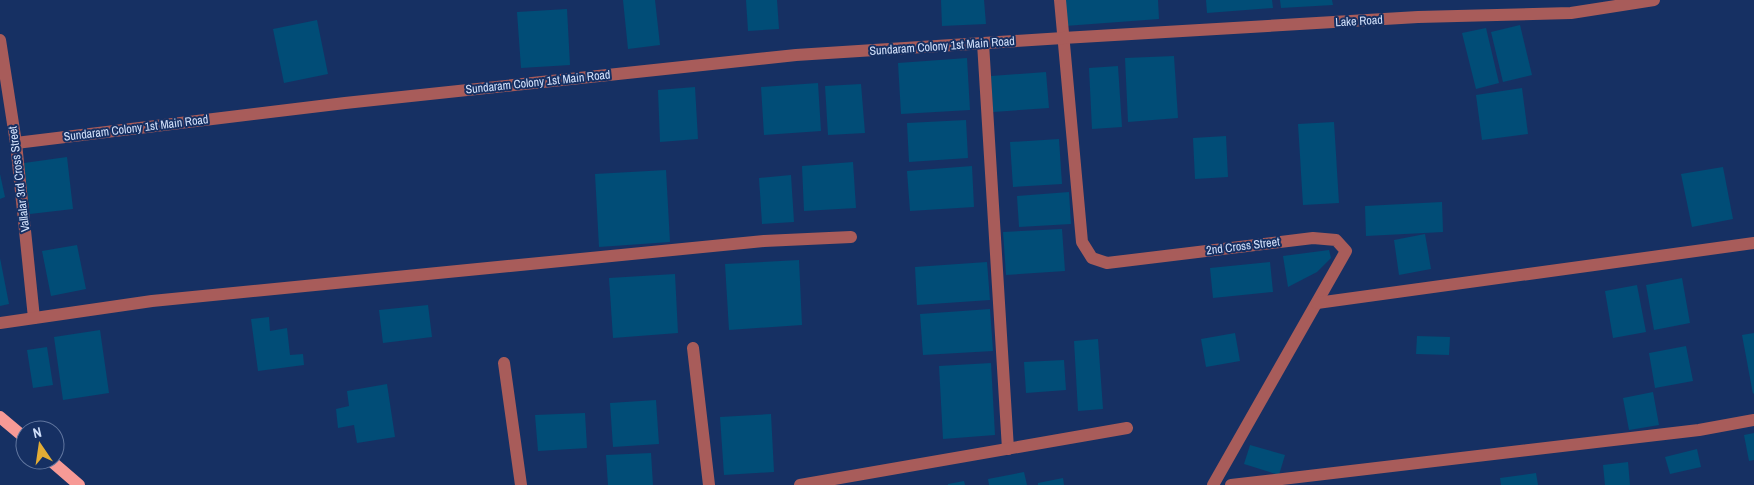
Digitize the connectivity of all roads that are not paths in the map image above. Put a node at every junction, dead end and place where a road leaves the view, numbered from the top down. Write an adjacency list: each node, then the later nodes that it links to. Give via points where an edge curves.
1 (1060, 0): 3 (street)
2 (1654, 0): 3 (street, Lake Road, via 1570,13 1418,17)
3 (1063, 38): 5 (street, Sundaram Colony 1st Main Road); 9 (street, 2nd Cross Street, via 1082,242 1092,258 1107,263 1313,238 1336,240 1346,251)
4 (0, 40): 6 (street, Vallalar 3rd Cross Street)
5 (983, 43): 6 (street, Sundaram Colony 1st Main Road, via 796,55 345,103); 18 (street)
6 (16, 143): 10 (street, Vallalar 3rd Cross Street)
7 (851, 236): 10 (street, via 764,241 172,299)
8 (1754, 243): 9 (street)
9 (1317, 303): 24 (street, 2nd Cross Street)
10 (34, 318): 11 (street)
11 (0, 323)
12 (693, 348): 22 (street)
13 (504, 363): 21 (street)
14 (0, 417): 17 (main road)
15 (1754, 420): 25 (street, via 1699,430)
16 (1127, 428): 18 (street)
17 (15, 430)
18 (1008, 449): 23 (street)
19 (62, 470): 20 (main road)
20 (79, 485)
21 (521, 485)
22 (709, 485)
23 (800, 485)
24 (1213, 485)
25 (1231, 485)

